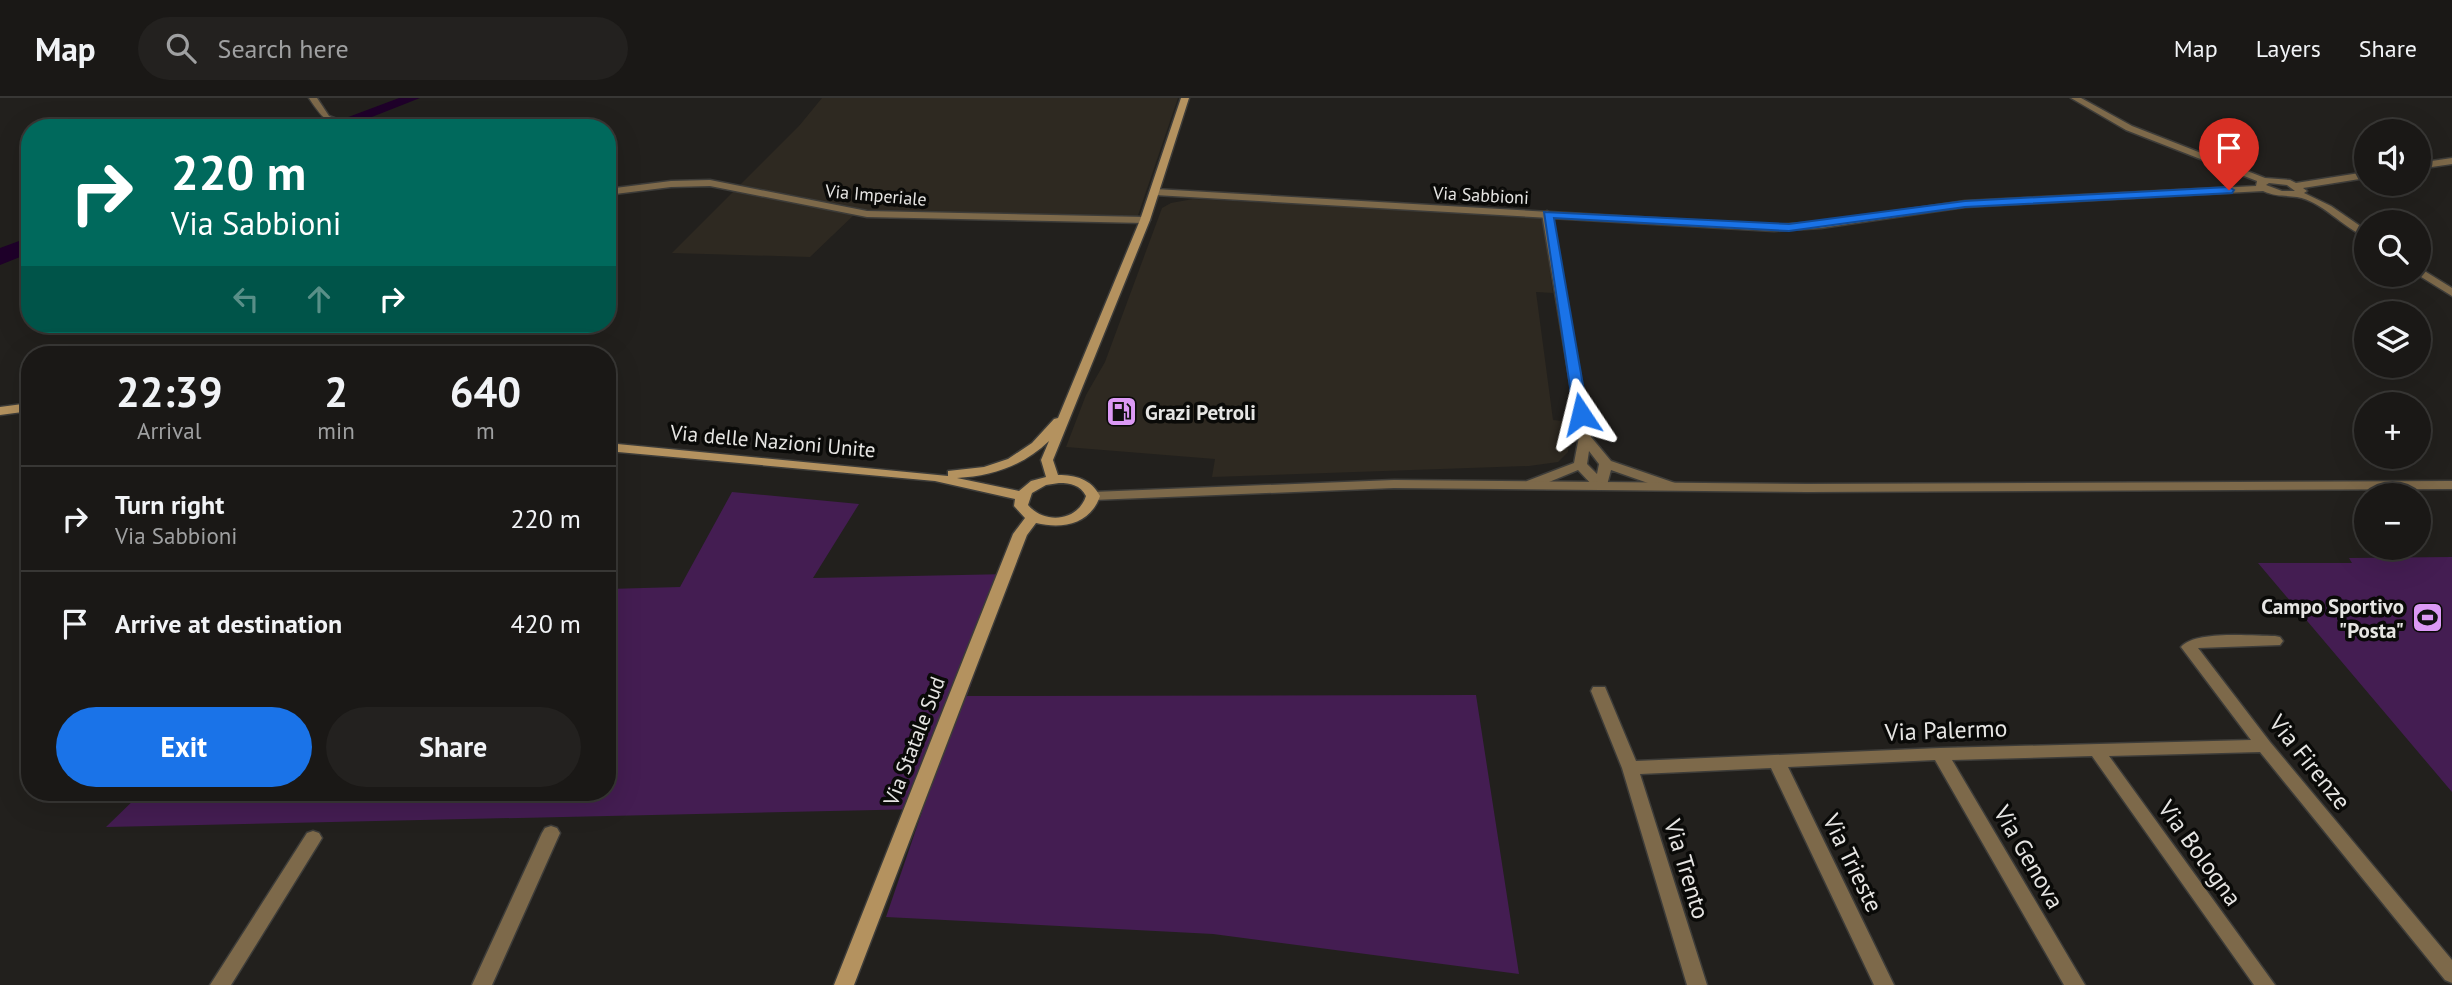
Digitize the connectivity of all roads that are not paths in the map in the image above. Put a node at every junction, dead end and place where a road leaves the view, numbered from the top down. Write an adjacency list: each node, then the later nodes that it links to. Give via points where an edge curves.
1 (313, 98): 4 (street)
2 (1185, 98): 11 (main road)
3 (2075, 98): 8 (street, via 2129,128)
4 (329, 119)
5 (2452, 162): 6 (street)
6 (2431, 164)
7 (2354, 178): 9 (street)
8 (2264, 184): 9 (street, via 2285,194); 12 (street, Via Sabbioni, via 1965,204 1789,228)
9 (2297, 190): 14 (street)
10 (616, 191): 13 (street, Via Imperiale, via 710,183 858,213)
11 (1155, 192): 12 (street, Via Sabbioni); 13 (main road)
12 (1548, 214): 20 (street)
13 (1145, 220): 17 (main road)
14 (2354, 226)
15 (2431, 279): 16 (street)
16 (2452, 293)
17 (1069, 407): 24 (main road, Via delle Nazioni Unite, via 1041,443 1014,463); 25 (main road, via 1047,460)
18 (21, 408): 19 (main road)
19 (0, 411)
20 (1586, 438): 22 (street); 23 (street)
21 (616, 448): 24 (main road, Via delle Nazioni Unite)
22 (1606, 464): 27 (street); 29 (street)
23 (1580, 465): 26 (street); 27 (street)
24 (935, 477): 30 (main road, Via delle Nazioni Unite)
25 (1053, 479): 30 (main road, via 1033,485); 31 (main road, via 1080,482)
26 (1532, 484): 27 (street); 31 (street, via 1394,484)
27 (1600, 485): 29 (street)
28 (2452, 485): 29 (street)
29 (1670, 486)
30 (1022, 496): 32 (main road, via 1021,506)
31 (1094, 496): 32 (main road, via 1085,513 1069,520 1049,522)
32 (1032, 517): 45 (main road, Via Statale Sud, via 1020,534)
33 (2275, 641): 35 (street, Via Firenze, via 2198,642 2189,647)
34 (1599, 691): 39 (street, Via Trento)
35 (2264, 746): 36 (street, Via Palermo); 42 (street, Via Firenze)
36 (2096, 750): 37 (street, Via Palermo); 49 (street, Via Bologna)
37 (1940, 754): 38 (street, Via Palermo); 48 (street, Via Genova)
38 (1777, 762): 39 (street, Via Palermo); 47 (street, Via Trieste)
39 (1630, 768): 46 (street, Via Trento)
40 (551, 833): 44 (street)
41 (313, 838): 43 (street)
42 (2452, 974)
43 (220, 985)
44 (482, 985)
45 (844, 985)
46 (1697, 985)
47 (1884, 985)
48 (2076, 985)
49 (2265, 985)

